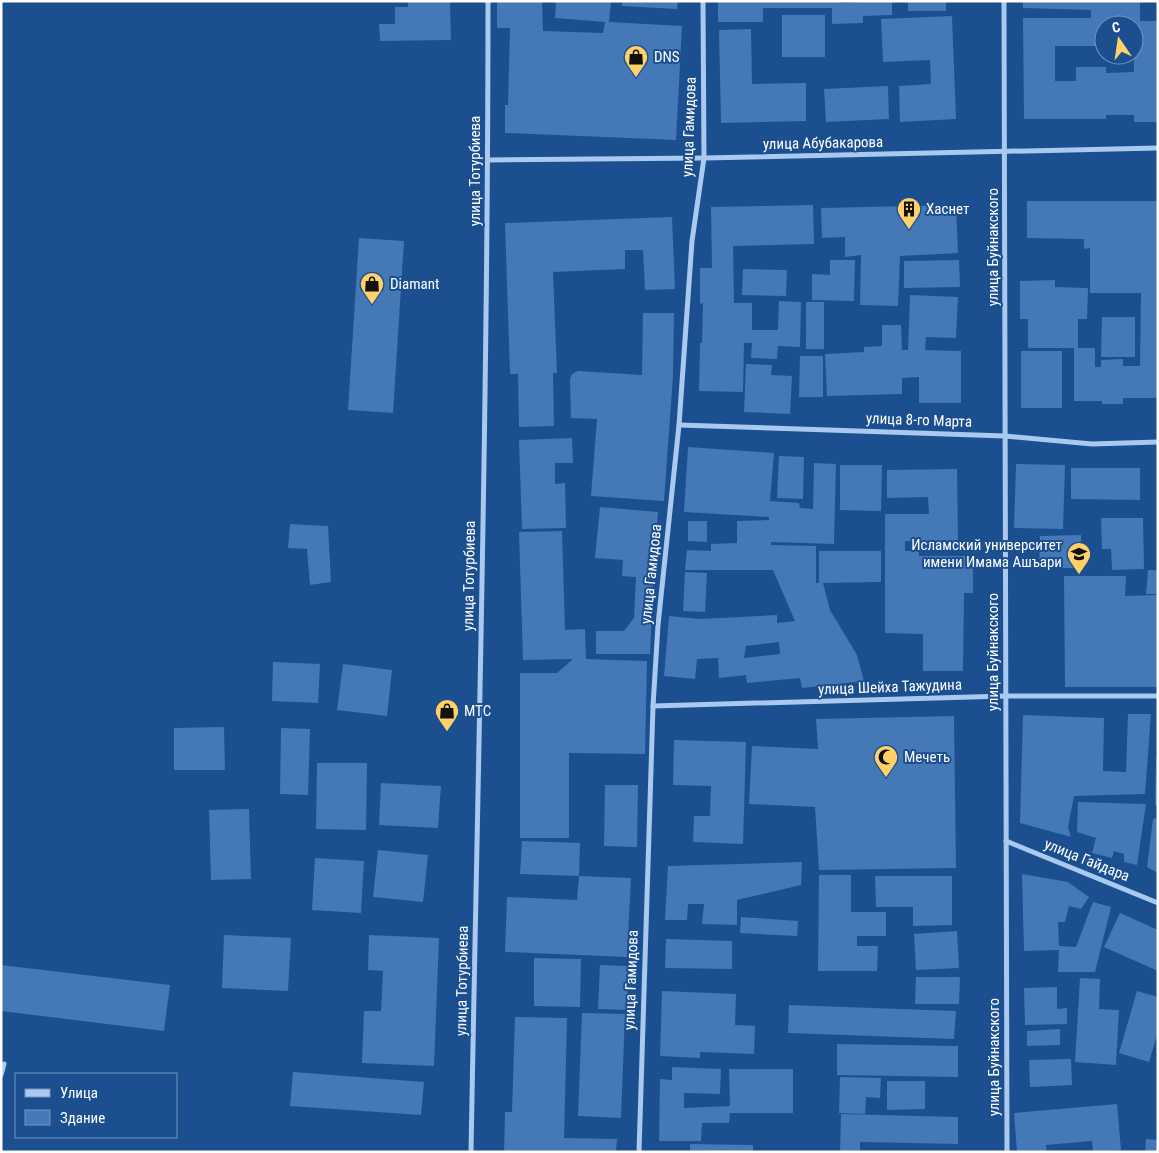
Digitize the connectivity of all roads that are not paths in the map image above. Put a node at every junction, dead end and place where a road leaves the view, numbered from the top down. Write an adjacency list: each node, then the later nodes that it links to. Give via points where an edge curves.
1 (488, 1): 7 (street, улица Тотурбиева)
2 (703, 1): 6 (street, улица Гамидова)
3 (1004, 1): 5 (street, улица Буйнакского)
4 (1158, 148): 5 (street, улица Абубакарова)
5 (1005, 151): 6 (street, улица Абубакарова); 9 (street, улица Буйнакского)
6 (704, 158): 7 (street, улица Абубакарова); 8 (street, улица Гамидова, via 692,242)
7 (488, 160): 18 (street, улица Тотурбиева)
8 (679, 425): 9 (street, улица 8-го Марта); 13 (street, улица Гамидова)
9 (1005, 436): 10 (street, улица 8-го Марта, via 1092,444); 11 (street, улица Буйнакского)
10 (1158, 442)
11 (1006, 696): 12 (street, улица Шейха Тажудина); 13 (street, улица Шейха Тажудина); 14 (street, улица Буйнакского)
12 (1158, 696)
13 (653, 706): 19 (street, улица Гамидова)
14 (1006, 841): 15 (street, улица Гайдара); 20 (street, улица Буйнакского)
15 (1158, 903)
16 (4, 1064): 17 (street)
17 (1, 1075)
18 (471, 1152)
19 (639, 1152)
20 (1006, 1152)

